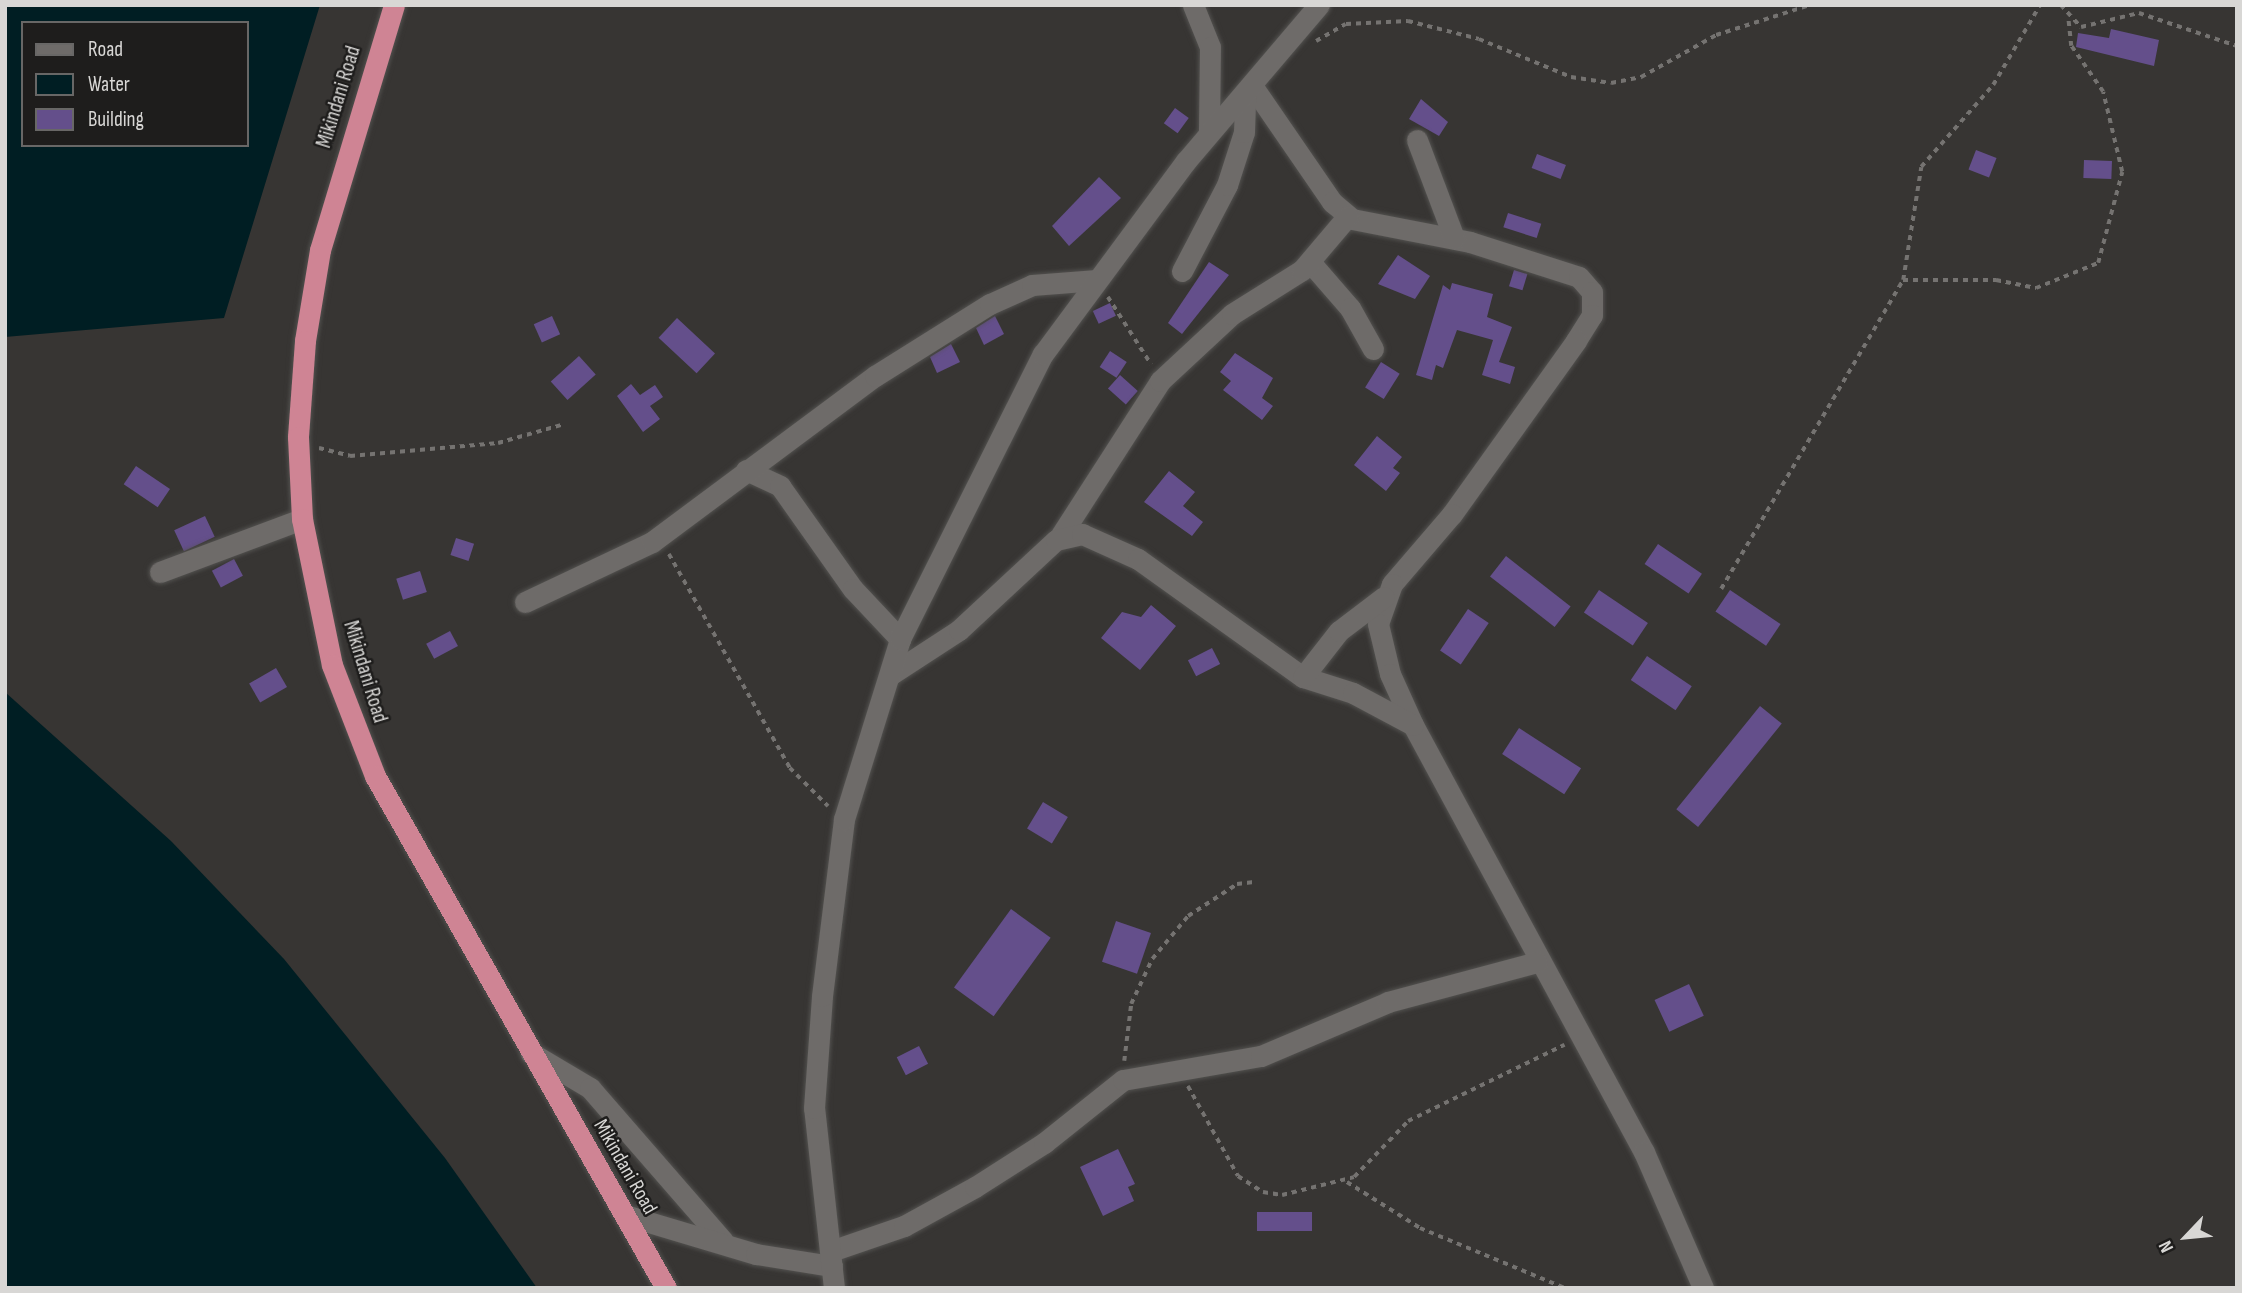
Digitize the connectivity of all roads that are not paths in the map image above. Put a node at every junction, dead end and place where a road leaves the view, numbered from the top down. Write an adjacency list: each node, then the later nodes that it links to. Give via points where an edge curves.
1 (394, 5): 14 (highway, Mikindani Road, via 320,250 298,437)
2 (1193, 5): 5 (street, via 1210,47)
3 (1319, 5): 4 (street)
4 (1249, 92): 5 (street); 7 (street); 10 (street, via 1244,132 1227,185)
5 (1209, 133): 11 (street)
6 (1417, 141): 8 (street)
7 (1348, 217): 8 (street); 9 (street)
8 (1454, 238): 17 (street, via 1579,277 1594,306 1452,514)
9 (1310, 262): 12 (street, via 1350,308); 15 (street, via 1232,313 1160,382)
10 (1182, 271)
11 (1097, 280): 13 (street, via 1032,285 990,304 875,376); 19 (street, via 1013,405 993,459)
12 (1373, 349)
13 (746, 470): 18 (street, via 659,536); 19 (street, via 780,486 853,589)
14 (302, 519): 16 (street); 24 (highway, Mikindani Road, via 332,665 375,776)
15 (1059, 538): 20 (street, via 959,630); 21 (street, via 1082,534 1108,541)
16 (160, 572)
17 (1384, 597): 21 (street, via 1339,631); 22 (street, via 1382,648)
18 (525, 602)
19 (900, 639): 20 (street)
20 (890, 675): 27 (street, via 844,819 814,1108)
21 (1303, 677): 22 (street, via 1353,693)
22 (1413, 725): 23 (street)
23 (1537, 962): 27 (street, via 1388,1002 1261,1056 1123,1080 1044,1143 975,1187); 30 (street, via 1674,1211)
24 (531, 1053): 25 (highway, Mikindani Road); 26 (street, via 590,1088)
25 (625, 1215): 26 (street); 28 (highway, Mikindani Road)
26 (723, 1241): 27 (street, via 756,1254)
27 (831, 1259): 29 (street)
28 (666, 1288)
29 (834, 1288)
30 (1703, 1288)

